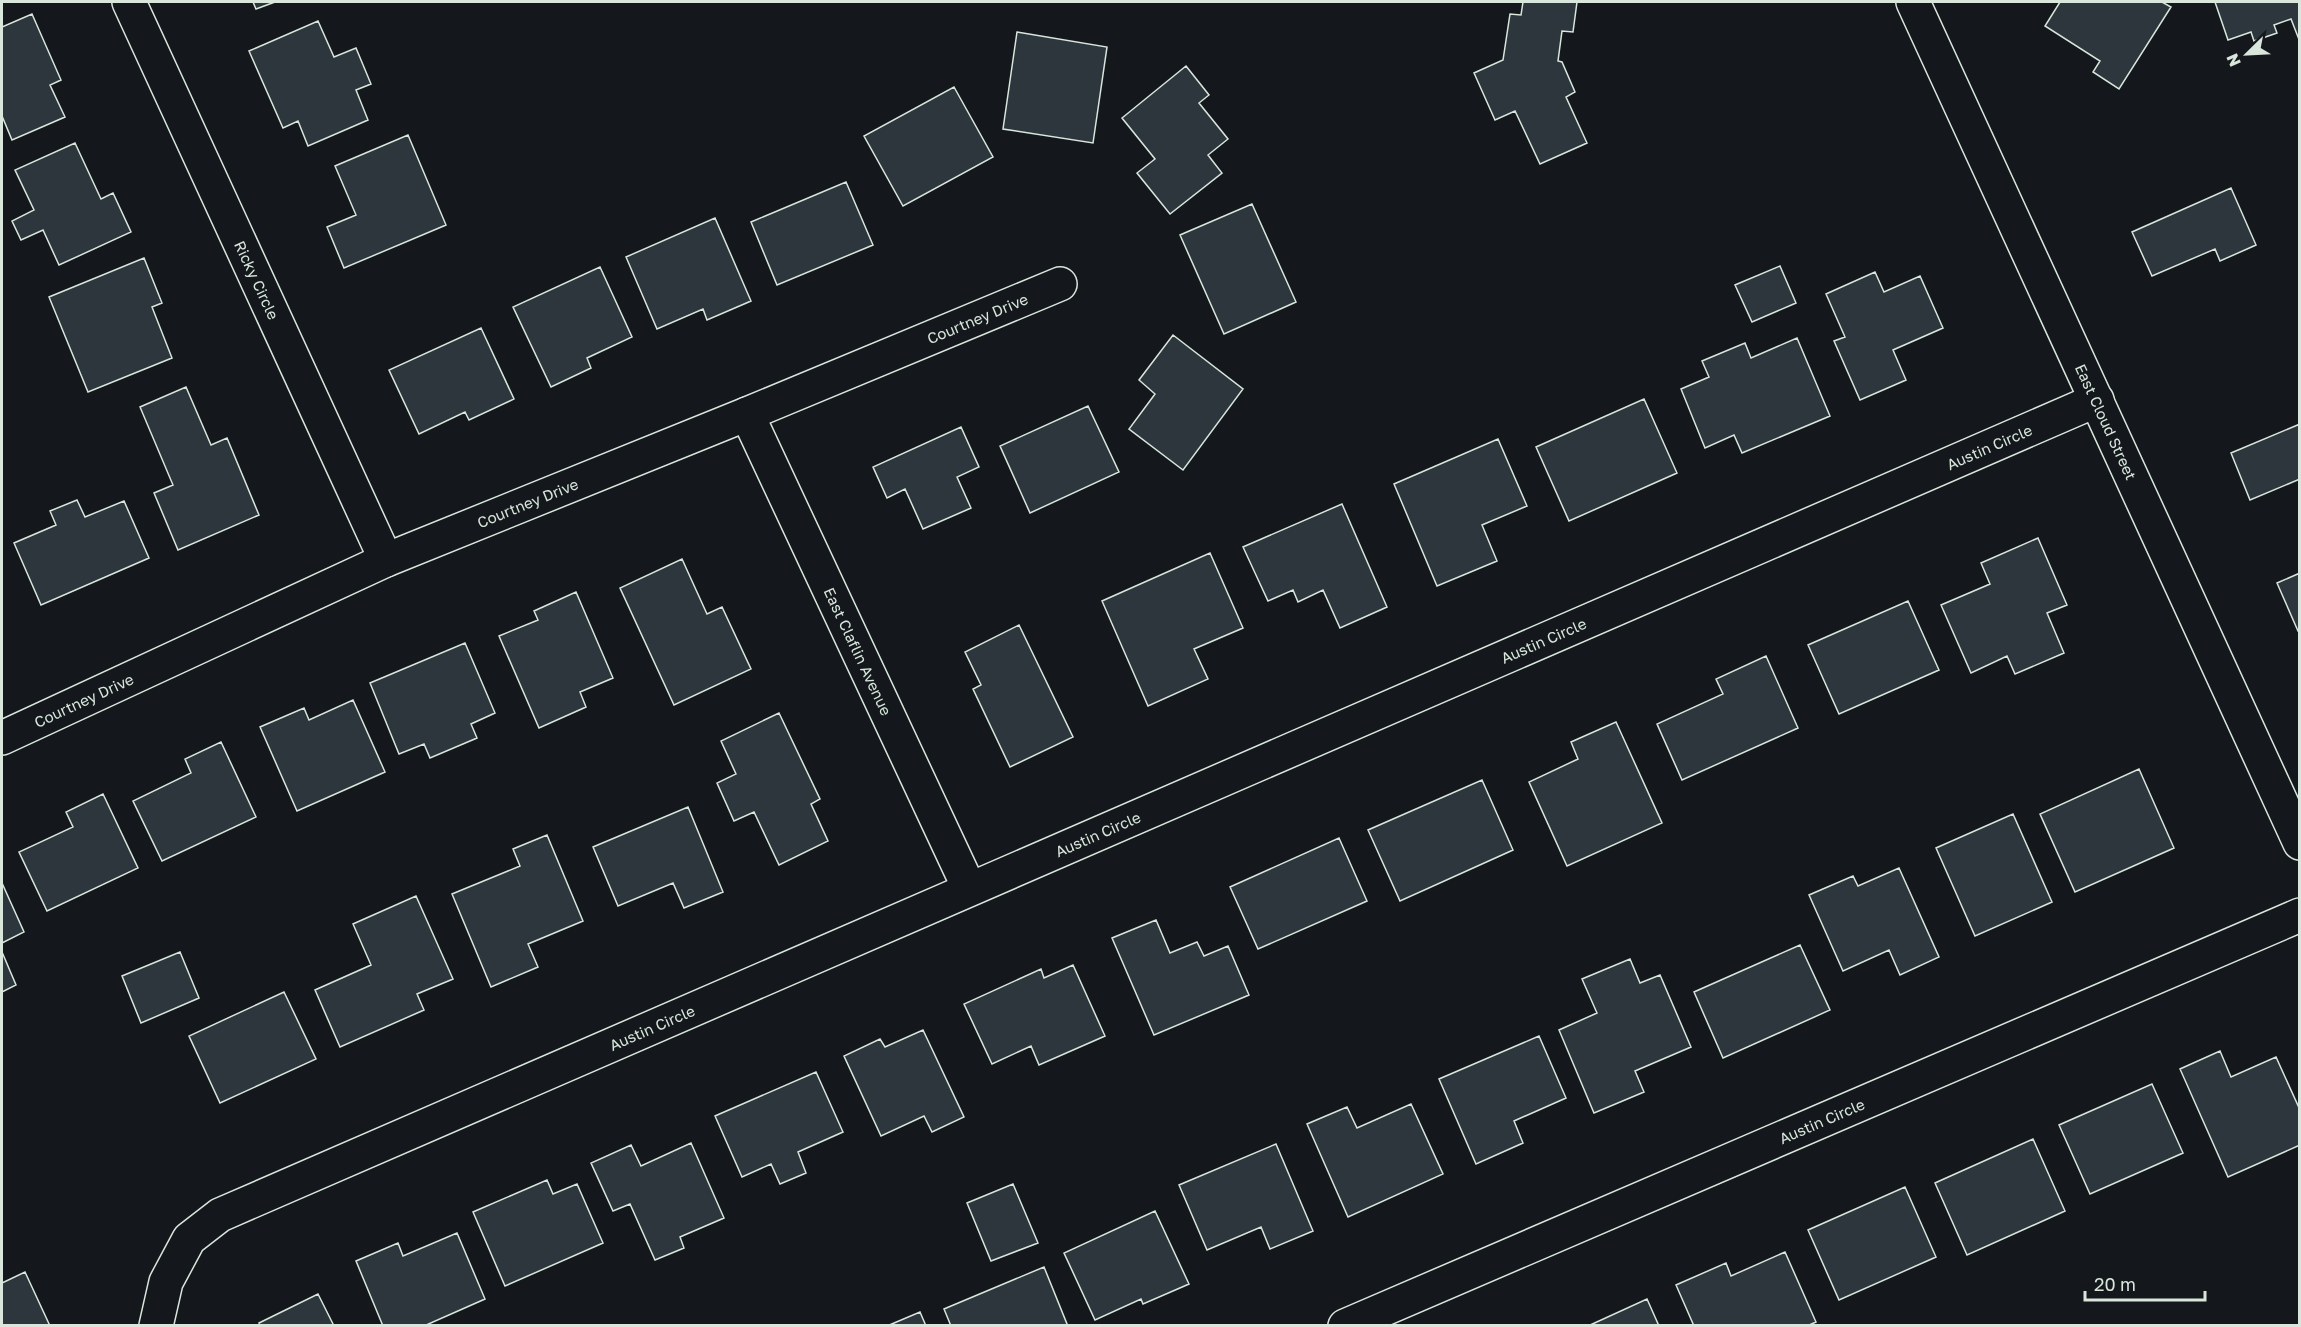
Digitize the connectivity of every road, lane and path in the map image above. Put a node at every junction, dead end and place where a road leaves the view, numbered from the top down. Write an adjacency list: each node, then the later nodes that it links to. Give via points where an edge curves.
1 (129, 2): 6 (street, Ricky Circle)
2 (1913, 2): 4 (street, East Cloud Street)
3 (1060, 284): 5 (street, Courtney Drive)
4 (2097, 400): 8 (street, East Cloud Street); 9 (street, Austin Circle)
5 (747, 414): 6 (street, Courtney Drive); 9 (street, East Claflin Avenue)
6 (386, 560): 7 (street, Courtney Drive)
7 (2, 738)
8 (2298, 837)
9 (969, 888): 11 (street, Austin Circle, via 220,1215 189,1239 166,1282)
10 (2300, 915): 12 (street, Austin Circle)
11 (156, 1326)
12 (1345, 1326)

